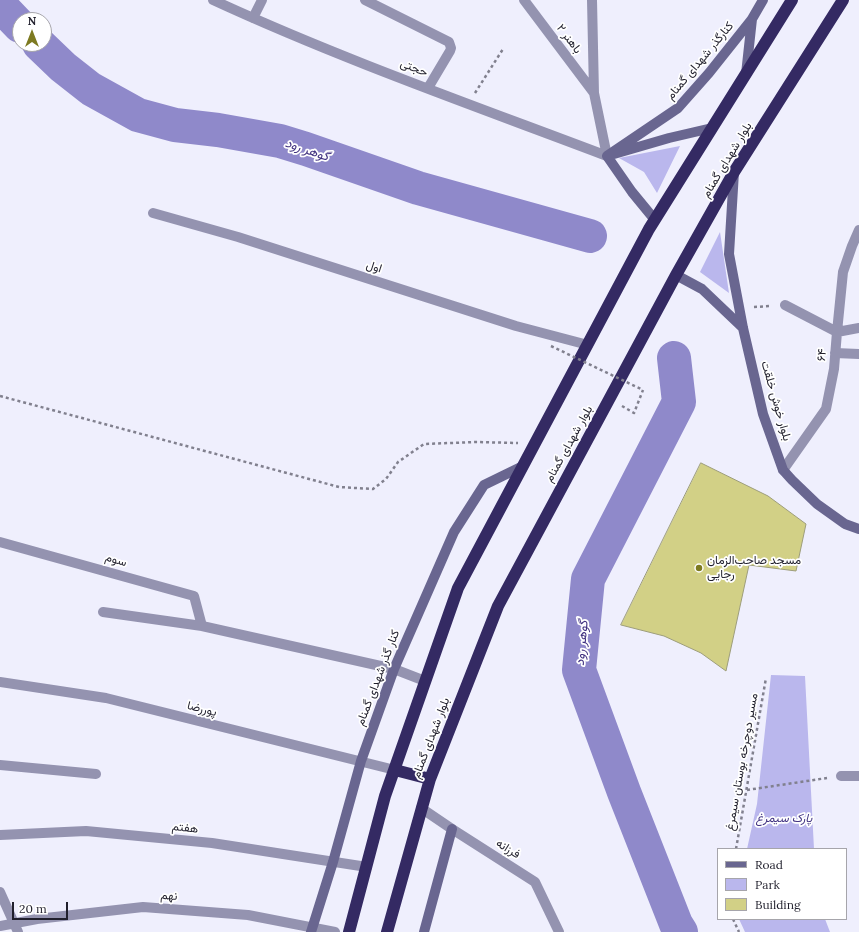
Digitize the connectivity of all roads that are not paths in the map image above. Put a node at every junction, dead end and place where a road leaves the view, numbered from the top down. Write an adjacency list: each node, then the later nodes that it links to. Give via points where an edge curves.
1 (213, 0): 9 (street, حجتی)
2 (262, 0): 9 (street)
3 (366, 0): 12 (street, via 449,42 450,51)
4 (524, 0): 13 (street, باهنر ۲)
5 (592, 0): 13 (street)
6 (763, 0): 10 (street, کنارگذر شهدای گمنام)
7 (792, 0): 11 (highway, بلوار شهدای گمنام)
8 (843, 0): 16 (highway, بلوار شهدای گمنام)
9 (252, 18): 12 (street, حجتی)
10 (752, 19): 11 (street); 15 (street, کنارگذر شهدای گمنام, via 678,108)
11 (746, 74): 14 (highway, بلوار شهدای گمنام)
12 (428, 88): 15 (street, حجتی)
13 (594, 93): 15 (street)
14 (712, 128): 15 (street); 18 (highway, بلوار شهدای گمنام)
15 (607, 156): 18 (street)
16 (734, 172): 20 (highway, بلوار شهدای گمنام); 22 (street, بلوار خوش خلقت, via 729,254)
17 (153, 213): 25 (street, اول, via 238,237 516,326)
18 (655, 220): 25 (highway, بلوار شهدای گمنام)
19 (859, 230): 24 (street, ۶۴, via 843,272)
20 (676, 275): 22 (street, via 702,289); 43 (highway, بلوار شهدای گمنام, via 498,606)
21 (785, 305): 24 (street)
22 (743, 328): 29 (street, بلوار خوش خلقت, via 763,414)
23 (859, 328): 24 (street)
24 (837, 332): 26 (street, ۶۴)
25 (588, 345): 28 (highway, بلوار شهدای گمنام)
26 (835, 353): 27 (street); 29 (street, ۶۴, via 826,409)
27 (859, 354)
28 (523, 466): 34 (street, کنار گذر شهدای گمنام, via 484,485 462,519); 35 (highway, بلوار شهدای گمنام, via 458,588)
29 (783, 470): 30 (street, بلوار خوش خلقت, via 817,504 845,524)
30 (859, 529)
31 (0, 542): 33 (street, سوم, via 194,596)
32 (103, 612): 33 (street)
33 (202, 626): 34 (street)
34 (394, 669): 35 (street); 37 (street, کنار گذر شهدای گمنام)
35 (425, 681): 39 (highway, بلوار شهدای گمنام)
36 (0, 682): 37 (street, پوررضا, via 106,698)
37 (361, 761): 39 (street, پوررضا); 47 (street, کنار گذر شهدای گمنام)
38 (0, 765): 40 (street)
39 (395, 770): 43 (highway); 48 (highway, بلوار شهدای گمنام, via 385,796)
40 (96, 774)
41 (841, 776): 42 (street)
42 (859, 776)
43 (430, 779): 44 (highway, بلوار شهدای گمنام)
44 (421, 808): 45 (street, فرزانه); 55 (highway, بلوار شهدای گمنام)
45 (452, 829): 56 (street); 57 (street, فرزانه, via 535,882)
46 (0, 835): 47 (street, هفتم, via 86,831 212,843)
47 (333, 862): 48 (street, هفتم); 52 (street, کنار گذر شهدای گمنام)
48 (366, 867): 54 (highway, بلوار شهدای گمنام)
49 (0, 892): 51 (street)
50 (0, 926): 51 (street, نهم)
51 (16, 928): 52 (street, نهم, via 37,919 143,907 248,915)
52 (311, 930): 53 (street, نهم)
53 (335, 932)
54 (349, 932)
55 (387, 932)
56 (424, 932)
57 (559, 932)

